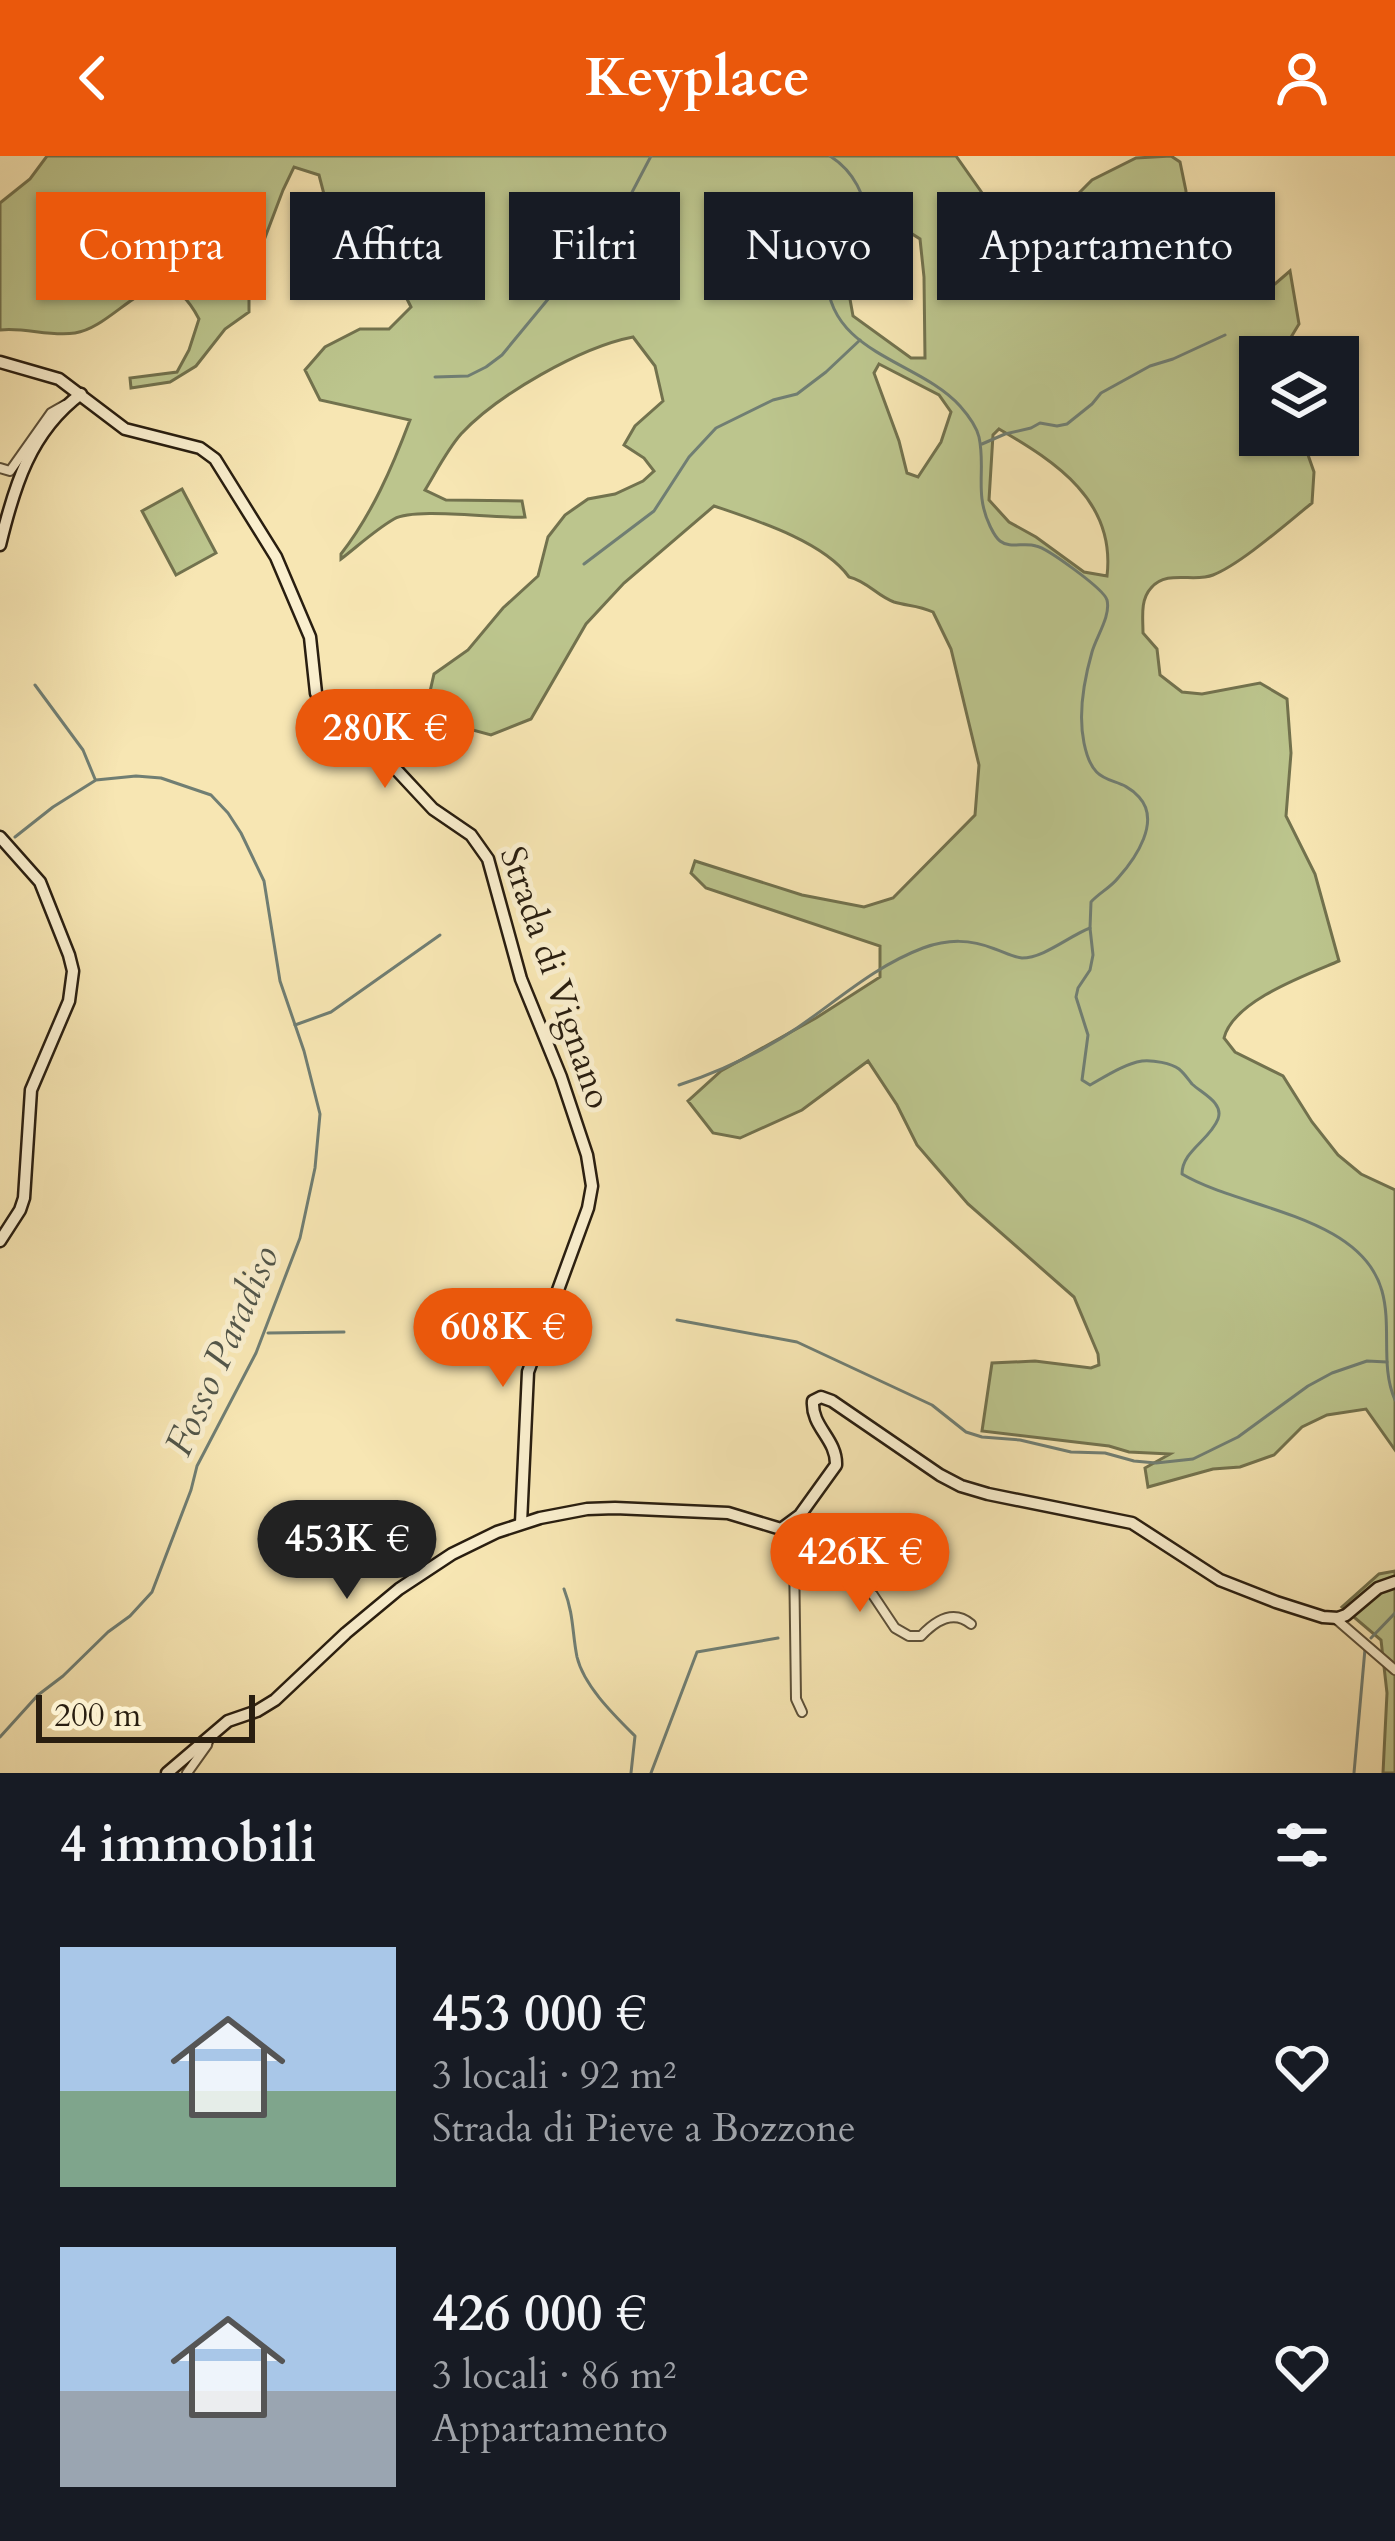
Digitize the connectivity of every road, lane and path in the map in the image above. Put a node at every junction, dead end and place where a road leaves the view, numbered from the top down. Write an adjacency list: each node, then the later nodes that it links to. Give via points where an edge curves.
1 (0, 362): 2 (street, Strada di Vignano, via 55,377)
2 (81, 394): 3 (street); 8 (street, Strada di Vignano, via 125,429 214,459 276,557 310,638 316,693 328,719 392,765 488,859 525,993 590,1172 591,1199 527,1375)
3 (67, 405): 4 (street, via 51,412 10,470); 5 (street, via 20,472)
4 (0, 468)
5 (0, 545)
6 (0, 837): 7 (street, via 40,882 73,971 31,1090 23,1201)
7 (0, 1241)
8 (520, 1523): 9 (street, via 621,1508 728,1514); 15 (street, via 404,1586 275,1700)
9 (787, 1533): 11 (street, via 836,1465 813,1413 822,1397 961,1486 1132,1523 1225,1582); 12 (street, via 873,1594 909,1636 944,1618); 14 (street)
10 (1395, 1582): 11 (street)
11 (1336, 1618): 13 (street)
12 (971, 1624)
13 (1395, 1670)
14 (802, 1712)
15 (208, 1736): 16 (street); 17 (street)
16 (167, 1773)
17 (187, 1773)

